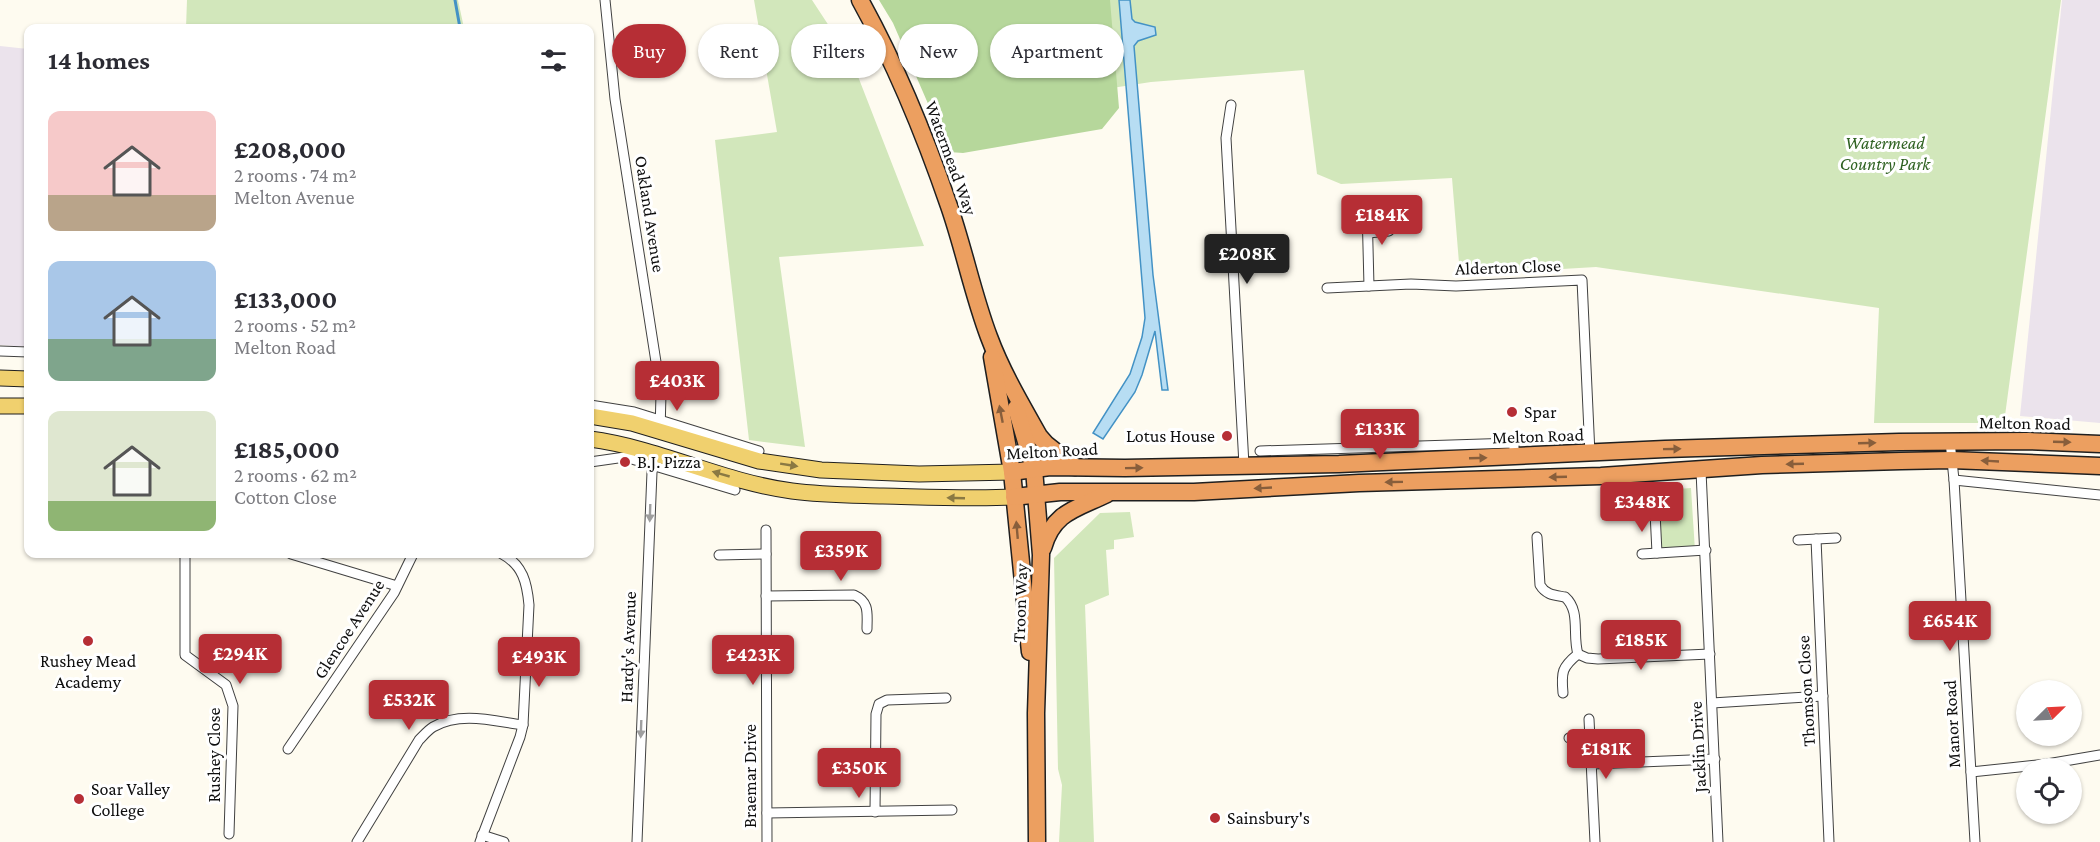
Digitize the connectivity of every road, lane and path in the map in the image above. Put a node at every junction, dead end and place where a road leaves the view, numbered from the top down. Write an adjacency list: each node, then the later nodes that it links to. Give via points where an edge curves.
1 (605, 0): 19 (street, Oakland Avenue, via 615,99 661,394)
2 (860, 0): 9 (highway, Watermead Way, via 908,97 955,224)
3 (1231, 105): 33 (street, via 1226,138)
4 (1367, 208): 6 (street)
5 (1389, 231): 6 (street)
6 (1368, 233): 7 (street)
7 (1369, 286): 8 (street, Alderton Close); 26 (street, Alderton Close, via 1582,280)
8 (1327, 288)
9 (989, 336): 12 (highway, Watermead Way); 39 (highway, Watermead Way, one-way to 9)
10 (0, 351): 11 (street)
11 (24, 352)
12 (1005, 372): 36 (highway, Watermead Way, via 1039,435); 37 (highway, Watermead Way)
13 (0, 378): 14 (main road)
14 (24, 380)
15 (0, 406): 16 (main road)
16 (24, 406)
17 (594, 406): 19 (street, via 634,412)
18 (594, 417): 19 (main road, Melton Road)
19 (660, 427): 27 (main road, Melton Road)
20 (594, 440): 30 (main road, Melton Road, via 614,442)
21 (1950, 441): 22 (highway, Melton Road, one-way to 22); 23 (highway, Melton Road, one-way to 21); 31 (street)
22 (2100, 444)
23 (1703, 448): 26 (highway, Melton Road, one-way to 23); 34 (highway, Melton Road, via 1715,456 1755,457)
24 (1260, 451): 28 (street)
25 (1452, 452): 26 (highway, Melton Road, via 1514,456); 28 (street); 29 (highway, Melton Road)
26 (1590, 453)
27 (759, 456): 39 (main road, Melton Road, one-way to 39, via 847,472); 43 (main road)
28 (1295, 458): 33 (highway, Melton Road); 40 (highway, Melton Road)
29 (1430, 459): 40 (highway, Melton Road); 41 (highway, via 1430,467 1437,473 1486,473)
30 (654, 460): 32 (street, via 625,457); 43 (main road, Melton Road, one-way to 30); 44 (street); 94 (street, Hardy's Avenue, one-way to 94)
31 (1951, 460): 34 (highway, Melton Road, one-way to 34); 35 (highway, Melton Road, one-way to 31); 42 (street, Manor Road)
32 (594, 461)
33 (1244, 465): 36 (highway, Melton Road, one-way to 33)
34 (1762, 465): 38 (highway, Melton Road)
35 (2100, 466)
36 (1076, 467): 37 (highway, Melton Road)
37 (1034, 469): 39 (highway, Melton Road); 46 (highway, Watermead Way)
38 (1701, 471): 41 (highway, Melton Road, one-way to 41); 57 (street, Jacklin Drive)
39 (1012, 472): 48 (highway, Watermead Way)
40 (1352, 476): 41 (highway, Melton Road, one-way to 40); 45 (highway, Melton Road, one-way to 45, via 1194,492)
41 (1495, 480)
42 (1954, 480): 47 (street); 85 (street, Manor Road)
43 (756, 483): 48 (main road, Melton Road, one-way to 43, via 974,499 844,495 792,491)
44 (735, 490)
45 (1113, 492): 46 (highway, Melton Road); 62 (highway, Melton Road, via 1055,522)
46 (1037, 493): 48 (highway, Melton Road); 62 (highway, Troon Way)
47 (2100, 495)
48 (1014, 496): 76 (highway, Troon Way, one-way to 48)
49 (1655, 512): 58 (street)
50 (766, 530): 59 (street, Braemar Drive)
51 (1536, 537): 56 (street)
52 (1836, 538): 53 (street)
53 (1816, 539): 54 (street); 73 (street, Thomson Close)
54 (1798, 540)
55 (1548, 549): 56 (street)
56 (1537, 550): 70 (street, via 1543,591 1565,597 1575,609)
57 (1706, 550): 58 (street); 71 (street, Jacklin Drive)
58 (1657, 553): 60 (street)
59 (766, 554): 61 (street); 68 (street, Braemar Drive)
60 (1642, 554)
61 (719, 555)
62 (1041, 555): 76 (highway, Troon Way)
63 (185, 558): 89 (street, Rushey Close, via 185,655 226,685 233,706)
64 (304, 558): 67 (street)
65 (411, 558): 67 (street, Glencoe Avenue)
66 (507, 558): 78 (street, via 520,569 528,585)
67 (397, 586): 81 (street, Glencoe Avenue)
68 (766, 596): 69 (street, via 854,595 866,605); 88 (street, Braemar Drive)
69 (867, 629)
70 (1578, 654): 71 (street, via 1598,659); 72 (street, via 1566,664)
71 (1710, 654): 75 (street, Jacklin Drive)
72 (1563, 693)
73 (1822, 696): 75 (street); 98 (street, Thomson Close)
74 (946, 698): 87 (street, via 887,700 879,704)
75 (1712, 703): 83 (street, Jacklin Drive)
76 (1036, 713): 96 (highway, Troon Way)
77 (1589, 719): 79 (street)
78 (523, 725): 90 (street); 92 (street, via 472,717 432,728 419,740)
79 (1590, 737): 80 (street); 84 (street)
80 (1569, 738)
81 (288, 749)
82 (2100, 755): 85 (street)
83 (1715, 759): 84 (street); 97 (street, Jacklin Drive)
84 (1592, 764): 91 (street)
85 (1971, 772): 99 (street, Manor Road)
86 (952, 810): 87 (street)
87 (875, 812): 88 (street)
88 (767, 813): 95 (street, Braemar Drive)
89 (229, 834)
90 (481, 838): 93 (street)
91 (1598, 839)
92 (357, 842)
93 (504, 842)
94 (637, 842)
95 (767, 842)
96 (1037, 842)
97 (1718, 842)
98 (1829, 842)
99 (1975, 842)

